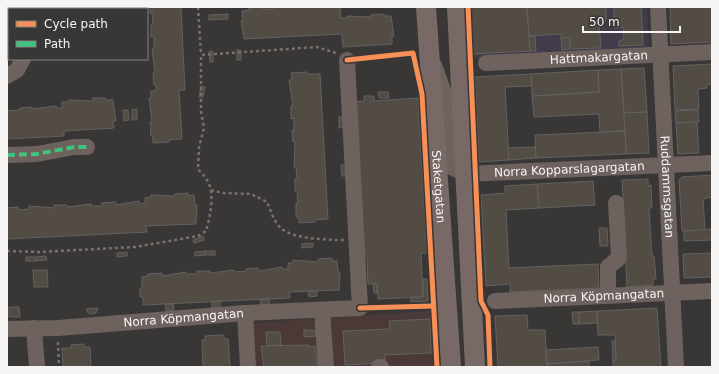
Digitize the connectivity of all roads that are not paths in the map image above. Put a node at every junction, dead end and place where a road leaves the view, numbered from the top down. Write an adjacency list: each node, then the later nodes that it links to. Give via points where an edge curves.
1 (457, 7): 15 (main road)
2 (658, 7): 6 (street, Ruddammsgatan)
3 (426, 11): 4 (main road, Staketgatan)
4 (429, 50): 15 (street, via 444,93 451,166); 28 (main road, Staketgatan)
5 (712, 52): 6 (street, Hattmakargatan)
6 (660, 56): 9 (street, Hattmakargatan); 14 (street, Ruddammsgatan)
7 (22, 60): 10 (street, via 17,70)
8 (347, 60): 21 (street, Norra Köpmangatan, via 360,308)
9 (486, 63)
10 (7, 76)
11 (87, 147): 12 (street, via 37,154)
12 (7, 154)
13 (712, 163): 14 (street, Norra Kopparslagargatan)
14 (666, 165): 15 (street, Norra Kopparslagargatan); 18 (street, Ruddammsgatan)
15 (466, 174): 29 (main road)
16 (616, 203): 19 (street, via 619,258 608,267)
17 (712, 291): 18 (street, Norra Köpmangatan)
18 (672, 292): 19 (street, Norra Köpmangatan); 30 (street, Ruddammsgatan)
19 (608, 295): 20 (street, Norra Köpmangatan)
20 (495, 301)
21 (322, 310): 22 (street, Norra Köpmangatan); 27 (street)
22 (245, 313): 23 (street, Norra Köpmangatan); 26 (street)
23 (34, 328): 24 (street, Norra Köpmangatan); 25 (street)
24 (7, 329)
25 (37, 367)
26 (248, 367)
27 (326, 367)
28 (451, 367)
29 (475, 367)
30 (676, 367)

